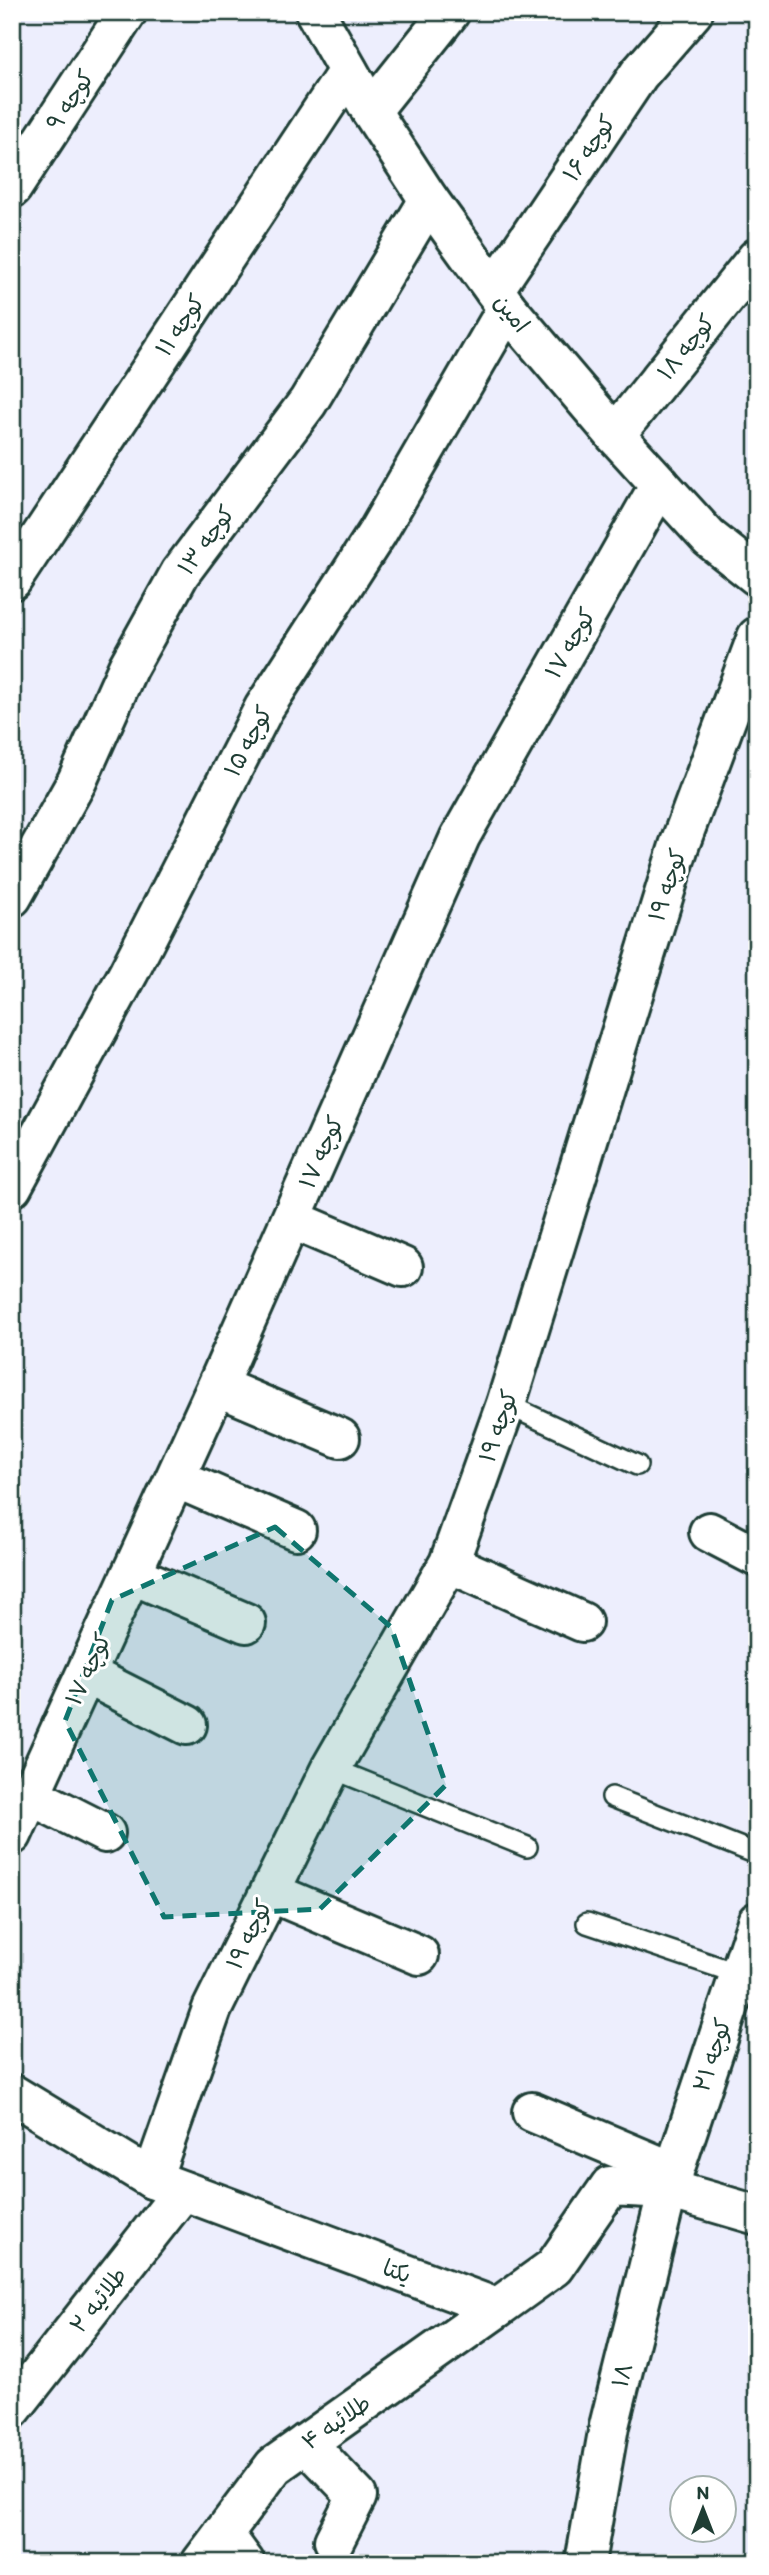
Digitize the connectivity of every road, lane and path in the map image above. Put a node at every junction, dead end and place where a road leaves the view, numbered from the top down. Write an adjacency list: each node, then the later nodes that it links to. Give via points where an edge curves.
1 (127, 12): 7 (street, کوچه ۹)
2 (315, 12): 5 (street, امین)
3 (450, 12): 6 (street)
4 (693, 12): 10 (street, کوچه ۱۶, via 639,74)
5 (348, 71): 6 (street, امین); 14 (street, کوچه ۱۱)
6 (371, 111): 8 (street, امین)
7 (12, 188)
8 (429, 200): 10 (street, امین); 16 (street, کوچه ۱۳, via 308,402 180,573 128,667 77,781)
9 (757, 258): 11 (street, کوچه ۱۸)
10 (500, 299): 11 (street, امین); 17 (street, کوچه ۱۵, via 377,533 264,708)
11 (615, 435): 12 (street, امین)
12 (660, 484): 13 (street, امین, via 709,538); 18 (street, کوچه ۱۷, via 460,837)
13 (757, 576)
14 (12, 580)
15 (757, 637): 21 (street, کوچه ۱۹, via 679,846)
16 (12, 897)
17 (12, 1188)
18 (291, 1219): 19 (street); 20 (street, کوچه ۱۷)
19 (403, 1266)
20 (217, 1386): 22 (street); 24 (street, کوچه ۱۷)
21 (506, 1404): 23 (lane); 28 (street, کوچه ۱۹)
22 (340, 1438)
23 (637, 1465)
24 (176, 1478): 25 (street); 29 (street, کوچه ۱۷)
25 (296, 1530)
26 (709, 1532): 27 (street)
27 (757, 1557)
28 (449, 1563): 30 (street); 34 (street, کوچه ۱۹)
29 (131, 1574): 31 (street); 32 (street, کوچه ۱۷)
30 (582, 1622)
31 (246, 1623)
32 (86, 1674): 33 (street); 35 (street, کوچه ۱۷)
33 (187, 1725)
34 (331, 1768): 39 (lane); 41 (street, کوچه ۱۹)
35 (30, 1795): 37 (street); 38 (street, کوچه ۱۷)
36 (612, 1797): 40 (lane)
37 (105, 1833)
38 (12, 1835)
39 (527, 1847)
40 (757, 1854)
41 (270, 1892): 44 (street); 49 (street, کوچه ۱۹, via 212,2009)
42 (757, 1922): 45 (street, کوچه ۲۱)
43 (587, 1923): 45 (lane)
44 (419, 1955)
45 (739, 1974): 48 (street, کوچه ۲۱)
46 (12, 2094): 49 (street, یکتا)
47 (532, 2112): 48 (street)
48 (671, 2181): 50 (street); 51 (street, via 610,2186 555,2267); 57 (street, ۱۸, via 609,2426)
49 (167, 2185): 51 (street, یکتا); 52 (street, طلائیه ۲)
50 (757, 2215)
51 (497, 2308): 53 (street, طلائیه ۴)
52 (12, 2409)
53 (306, 2444): 54 (street, via 357,2496); 55 (street, طلائیه ۴, via 274,2466)
54 (334, 2541)
55 (234, 2548): 56 (street, طلائیه ۴)
56 (201, 2563)
57 (585, 2563)

